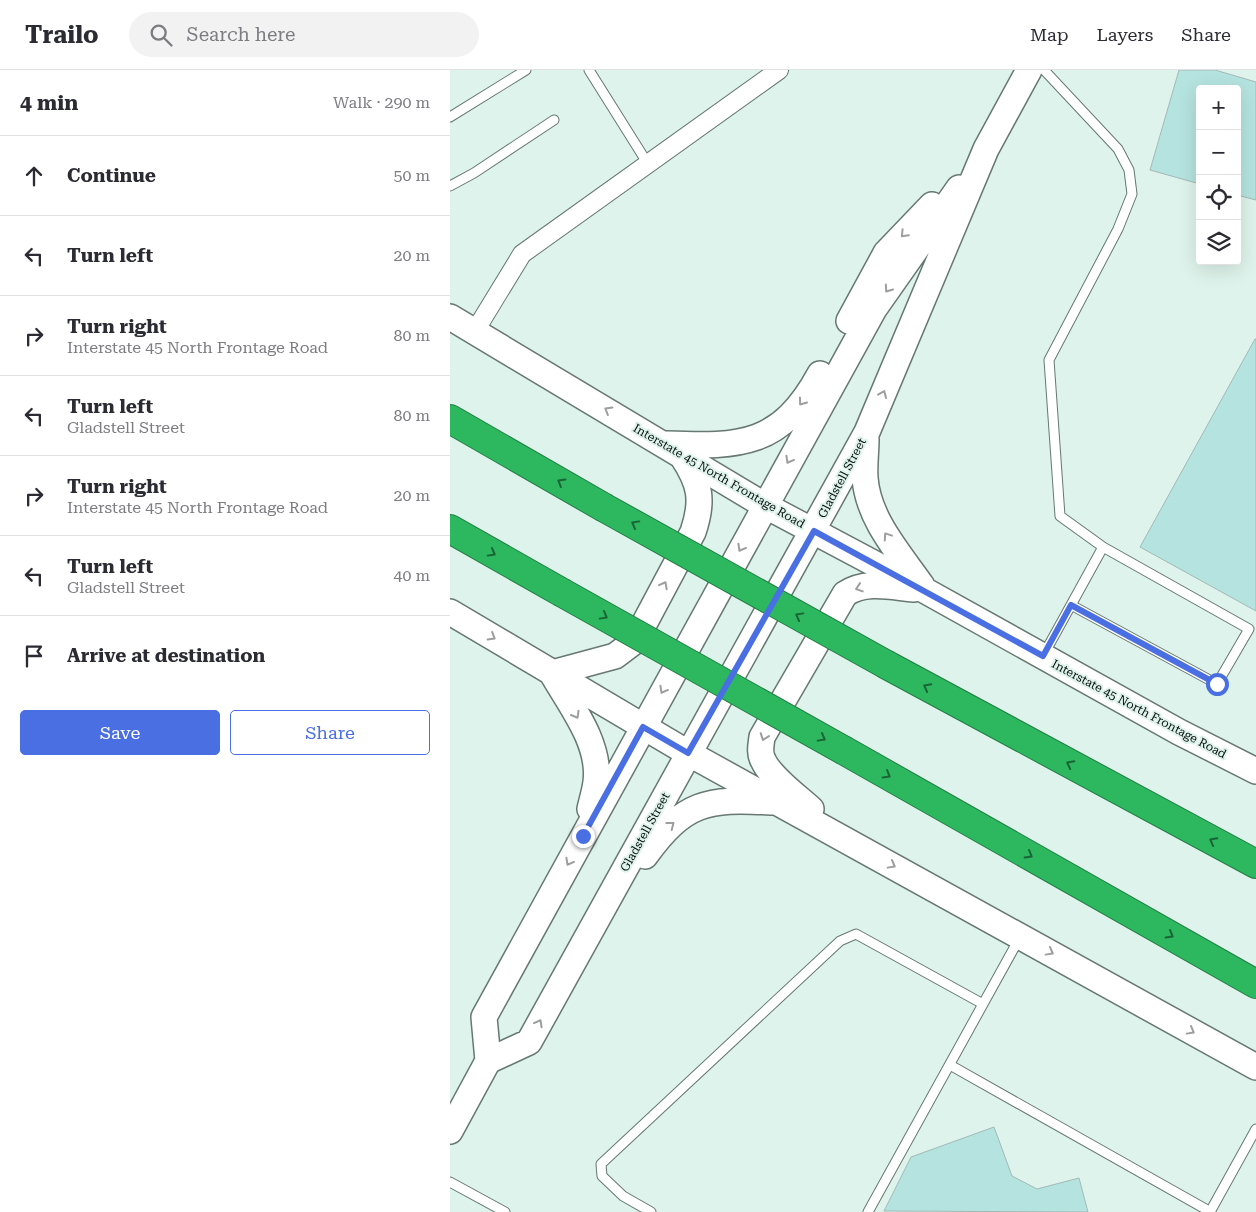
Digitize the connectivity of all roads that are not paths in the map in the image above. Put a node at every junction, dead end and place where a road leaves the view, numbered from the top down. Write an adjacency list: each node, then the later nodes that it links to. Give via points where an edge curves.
1 (526, 70): 6 (lane)
2 (589, 70): 9 (lane)
3 (779, 70): 9 (street)
4 (1029, 70): 8 (street, Gladstell Street)
5 (1044, 70): 21 (lane, via 1118,148 1129,170 1132,194 1118,229 1049,360 1060,516)
6 (450, 117)
7 (554, 120): 10 (lane)
8 (986, 149): 15 (street, Gladstell Street, one-way to 8); 17 (street, one-way to 17, via 886,253 815,384 796,410 760,437 741,443); 18 (street, Gladstell Street, one-way to 18, via 874,309)
9 (648, 164): 12 (street, via 522,254)
10 (450, 186)
11 (450, 317): 12 (street, Interstate 45 North Frontage Road)
12 (475, 331): 17 (street, Interstate 45 North Frontage Road, one-way to 12)
13 (450, 399): 16 (highway)
14 (450, 419): 16 (highway)
15 (867, 432): 20 (street, Gladstell Street); 22 (street, one-way to 15, via 871,508 865,478)
16 (483, 436): 33 (highway, one-way to 16, bridge, via 887,666)
17 (672, 449): 18 (street, Interstate 45 North Frontage Road); 26 (street, one-way to 17, via 615,656 635,641 693,532 698,515 698,487 693,473)
18 (764, 505): 20 (street, Interstate 45 North Frontage Road); 27 (street, Gladstell Street, one-way to 27)
19 (450, 529): 36 (highway, one-way to 36, bridge)
20 (814, 531): 22 (street, Interstate 45 North Frontage Road); 28 (street, Gladstell Street)
21 (1103, 547): 23 (lane); 23 (lane, via 1249,629 1217,684)
22 (924, 590): 25 (street, Interstate 45 North Frontage Road); 32 (street, one-way to 32, via 865,585 845,594 762,737 763,761 783,784)
23 (1071, 605): 25 (lane)
24 (450, 612): 26 (street, one-way to 26)
25 (1043, 656): 29 (street, Interstate 45 North Frontage Road)
26 (552, 673): 27 (street); 31 (street, one-way to 31, via 590,740 595,758 596,781)
27 (643, 727): 28 (street); 31 (street, Gladstell Street)
28 (688, 753): 30 (street); 34 (street, Gladstell Street)
29 (1256, 771)
30 (779, 803): 32 (street); 34 (street, one-way to 30, via 663,831 687,813 707,803 732,800)
31 (583, 836): 38 (street, Gladstell Street, one-way to 38, via 484,1017)
32 (849, 842): 35 (street, one-way to 35)
33 (1256, 864)
34 (589, 933): 38 (street, Gladstell Street, one-way to 34, via 529,1042)
35 (1021, 936): 37 (lane); 40 (street, one-way to 40)
36 (1256, 984)
37 (983, 1004): 39 (lane); 45 (lane, via 856,934 840,941 601,1164 602,1176 622,1196)
38 (488, 1060): 42 (street)
39 (950, 1065): 46 (lane); 47 (lane)
40 (1256, 1067)
41 (1256, 1129): 47 (lane)
42 (450, 1132)
43 (450, 1182): 44 (lane)
44 (505, 1212)
45 (651, 1212)
46 (868, 1212)
47 (1209, 1212)

